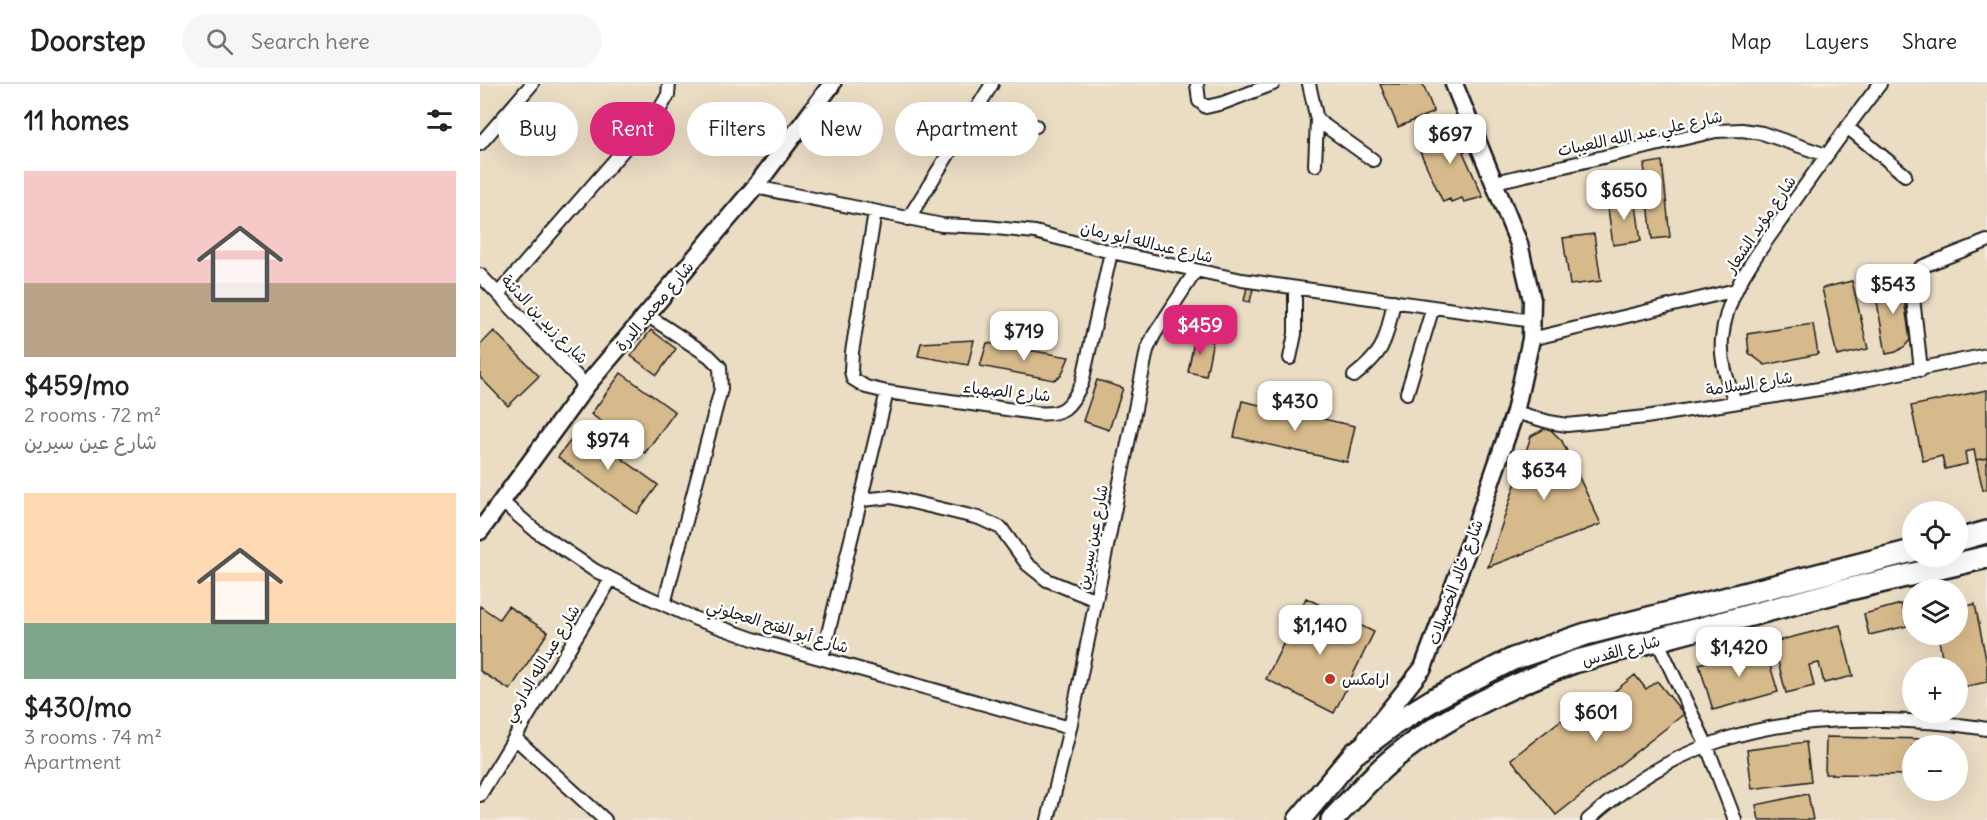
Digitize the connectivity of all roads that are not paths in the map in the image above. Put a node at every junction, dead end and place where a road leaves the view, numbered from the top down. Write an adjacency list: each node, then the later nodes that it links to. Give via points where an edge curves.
1 (532, 84): 13 (street)
2 (669, 84): 29 (street, via 661,107)
3 (832, 84): 20 (street, شارع محمد الدرة)
4 (992, 84): 10 (street)
5 (1197, 84): 6 (street, via 1199,102 1206,107)
6 (1273, 84)
7 (1309, 84): 11 (street)
8 (1454, 84): 19 (street, شارع خالد الخصيلات)
9 (1880, 84): 12 (street, شارع مؤيد الشعار)
10 (980, 102)
11 (1317, 120): 16 (street); 17 (street)
12 (1847, 127): 14 (street, شارع مؤيد الشعار); 18 (street)
13 (480, 144)
14 (1826, 155): 19 (street, شارع علي عبد الله اللعيبات, via 1762,133 1716,131); 28 (street, شارع مؤيد الشعار)
15 (947, 156): 22 (street)
16 (1374, 160)
17 (1315, 165)
18 (1905, 175)
19 (1495, 182): 33 (street, شارع خالد الخصيلات, via 1519,244)
20 (755, 187): 21 (street, شارع عبدالله أبو رمان); 32 (street, شارع محمد الدرة)
21 (875, 212): 22 (street, شارع عبدالله أبو رمان); 40 (street, شارع الصهباء, via 851,371 853,379)
22 (908, 219): 24 (street, شارع عبدالله أبو رمان, via 1035,232)
23 (1987, 241): 37 (street, via 1921,267 1916,273 1912,290)
24 (1111, 252): 25 (street, شارع عبدالله أبو رمان); 40 (street, شارع الصهباء, via 1082,384 1064,411 1050,415)
25 (1195, 272): 27 (street, شارع عبدالله أبو رمان); 52 (street, شارع عين سيرين, via 1147,350)
26 (480, 276): 29 (street, شارع زيد بن الدثنة)
27 (1295, 288): 30 (street, شارع عبدالله أبو رمان); 36 (street, via 1295,334)
28 (1736, 290): 34 (street); 42 (street, شارع مؤيد الشعار, via 1722,341)
29 (498, 294): 39 (street, شارع زيد بن الدثنة)
30 (1394, 301): 31 (street, شارع عبدالله أبو رمان); 38 (street, via 1385,342 1374,359)
31 (1433, 307): 33 (street, شارع عبدالله أبو رمان); 41 (street)
32 (647, 315): 39 (street, شارع محمد الدرة); 53 (street, via 720,367 721,389)
33 (1533, 321): 34 (street, شارع خالد الخصيلات)
34 (1531, 339): 43 (street, شارع خالد الخصيلات)
35 (1987, 355): 37 (street, شارع السلامة)
36 (1290, 358)
37 (1921, 369): 42 (street, شارع السلامة)
38 (1354, 376)
39 (586, 386): 45 (street, شارع محمد الدرة)
40 (887, 392): 44 (street)
41 (1407, 393)
42 (1735, 402): 43 (street, شارع السلامة, via 1567,425)
43 (1515, 412): 56 (street, شارع خالد الخصيلات)
44 (861, 500): 52 (street, via 891,497 979,518 1001,528 1028,564 1047,580); 55 (street)
45 (501, 501): 46 (street, شارع محمد الدرة); 51 (street, شارع أبو الفتح العجلوني, via 572,557)
46 (480, 531)
47 (1987, 532): 48 (highway)
48 (1968, 537)
49 (1902, 554): 57 (highway, شارع القدس, via 1577,636 1513,659)
50 (1987, 557): 54 (highway, شارع القدس)
51 (611, 579): 53 (street, شارع أبو الفتح العجلوني); 60 (street, شارع عبدالله الدارمي)
52 (1096, 600): 58 (street, شارع عين سيرين)
53 (664, 604): 55 (street, شارع أبو الفتح العجلوني, via 738,635)
54 (1658, 640): 61 (street); 67 (highway, شارع القدس, via 1575,662 1485,699 1404,749)
55 (822, 658): 58 (street, شارع أبو الفتح العجلوني)
56 (1423, 668): 57 (street, via 1428,689); 62 (street, شارع خالد الخصيلات)
57 (1436, 698): 62 (highway, شارع القدس)
58 (1070, 728): 65 (street, شارع عين سيرين)
59 (1987, 729): 61 (street, via 1930,721 1844,719 1785,724)
60 (515, 738): 63 (street, شارع عبدالله الدارمي); 64 (street)
61 (1706, 744): 68 (street, via 1654,769); 69 (street)
62 (1354, 754): 66 (highway, شارع القدس)
63 (480, 795)
64 (605, 820)
65 (1048, 820)
66 (1299, 820)
67 (1332, 820)
68 (1588, 820)
69 (1735, 820)

